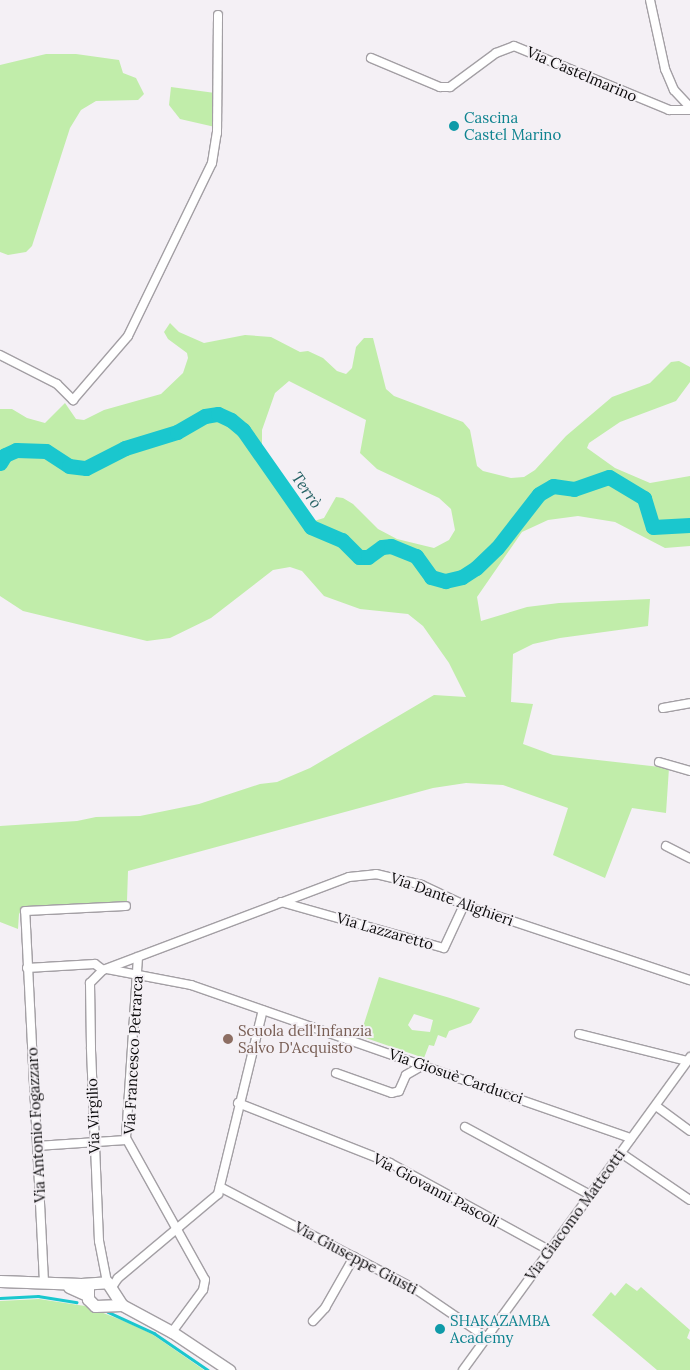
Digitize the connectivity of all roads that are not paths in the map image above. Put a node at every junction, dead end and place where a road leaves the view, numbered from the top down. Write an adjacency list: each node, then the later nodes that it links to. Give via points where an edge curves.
1 (650, 0): 4 (street, via 665,69 674,90)
2 (218, 15): 5 (street, via 217,133 212,163 128,336 73,400 57,384)
3 (371, 58): 4 (street, Via Castelmarino, via 440,87 450,87 496,53 514,46 669,110)
4 (690, 109)
5 (0, 355)
6 (690, 703): 7 (street)
7 (664, 708)
8 (659, 762): 9 (street)
9 (690, 771)
10 (666, 846): 11 (street)
11 (690, 858)
12 (282, 902): 13 (street, Via Dante Alighieri, via 349,877 376,874 422,885); 13 (street, Via Lazzaretto, via 444,948); 15 (street, Via Dante Alighieri)
13 (464, 905): 19 (street, Via Dante Alighieri)
14 (126, 906): 16 (street, Via Antonio Fogazzaro, via 25,911)
15 (138, 957): 17 (street, Via Dante Alighieri); 18 (street, Via Francesco Petrarca)
16 (27, 968): 17 (street, via 95,964); 32 (street, Via Antonio Fogazzaro)
17 (104, 969): 18 (street, Via Giosuè Carducci); 31 (street, Via Virgilio, via 90,983)
18 (138, 974): 20 (street, Via Giosuè Carducci, via 191,985); 30 (street, Via Francesco Petrarca)
19 (690, 980)
20 (263, 1010): 23 (street, Via Giosuè Carducci); 25 (street)
21 (579, 1034): 22 (street, Via Giacomo Matteotti)
22 (689, 1059): 26 (street, Via Giacomo Matteotti)
23 (425, 1064): 24 (street, via 406,1075 399,1091 392,1093); 29 (street, Via Giosuè Carducci)
24 (336, 1073)
25 (238, 1103): 34 (street); 38 (street, Via Giovanni Pascoli, via 390,1163)
26 (656, 1106): 28 (street); 29 (street, Via Giacomo Matteotti)
27 (465, 1127): 35 (street)
28 (690, 1131)
29 (631, 1138): 33 (street, Via Giacomo Matteotti)
30 (126, 1140): 31 (street); 37 (street, Via Francesco Petrarca)
31 (94, 1142): 32 (street); 42 (street, Via Virgilio)
32 (37, 1146): 41 (street, Via Antonio Fogazzaro)
33 (621, 1153): 35 (street, Via Giacomo Matteotti); 36 (street)
34 (220, 1187): 37 (street, via 212,1201); 39 (street, Via Giuseppe Giusti)
35 (590, 1195): 38 (street, Via Giacomo Matteotti)
36 (690, 1200)
37 (179, 1229): 42 (street); 48 (street, Via Francesco Petrarca, via 206,1284)
38 (549, 1250): 49 (street, Via Giacomo Matteotti)
39 (354, 1257): 47 (street, via 325,1308); 49 (street, Via Giuseppe Giusti, via 417,1290)
40 (0, 1281): 41 (main road)
41 (44, 1282): 42 (main road)
42 (105, 1285): 44 (main road); 45 (main road); 46 (main road)
43 (0, 1286): 44 (main road, via 71,1287)
44 (87, 1295): 46 (main road, via 95,1306)
45 (122, 1305): 46 (main road); 48 (main road)
46 (108, 1306)
47 (313, 1321)
48 (172, 1332): 50 (main road)
49 (486, 1337): 51 (street, Via Giacomo Matteotti)
50 (229, 1370)
51 (463, 1370)

